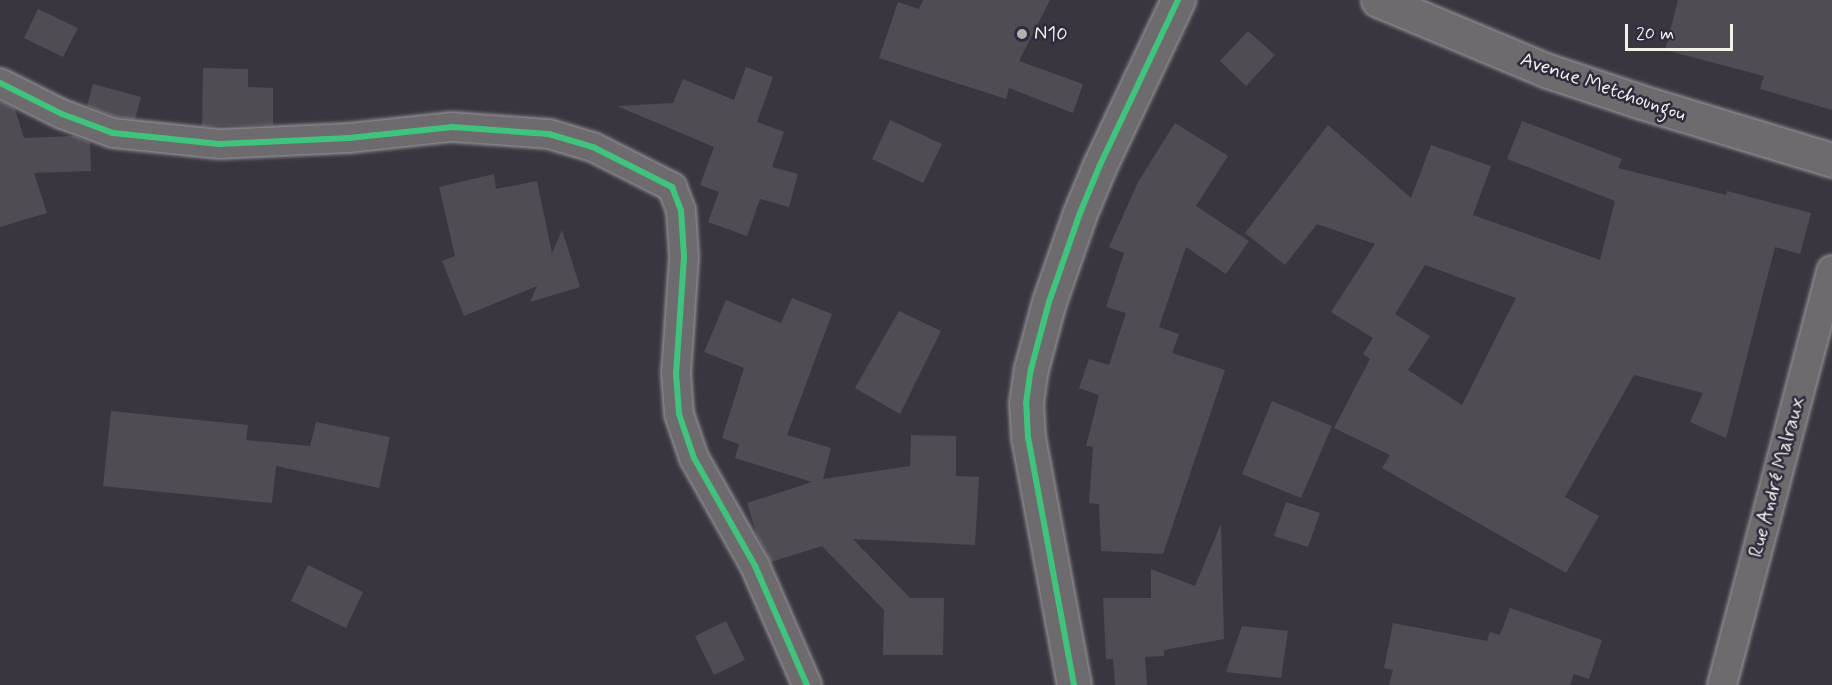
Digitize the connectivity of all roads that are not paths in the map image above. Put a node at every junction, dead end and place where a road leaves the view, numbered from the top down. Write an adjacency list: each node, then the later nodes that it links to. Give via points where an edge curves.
1 (1178, 0): 7 (street, via 1080,213 1031,369 1026,403 1028,438)
2 (1378, 0): 4 (street, Avenue Metchoungou, via 1555,73)
3 (0, 83): 6 (street, via 62,114 113,133 219,144 349,138 452,127 549,134 593,147 672,187 681,210 684,257 676,373 679,414 694,458 755,566)
4 (1832, 160)
5 (1832, 270): 8 (street, Rue André Malraux)
6 (807, 685)
7 (1074, 685)
8 (1722, 685)

